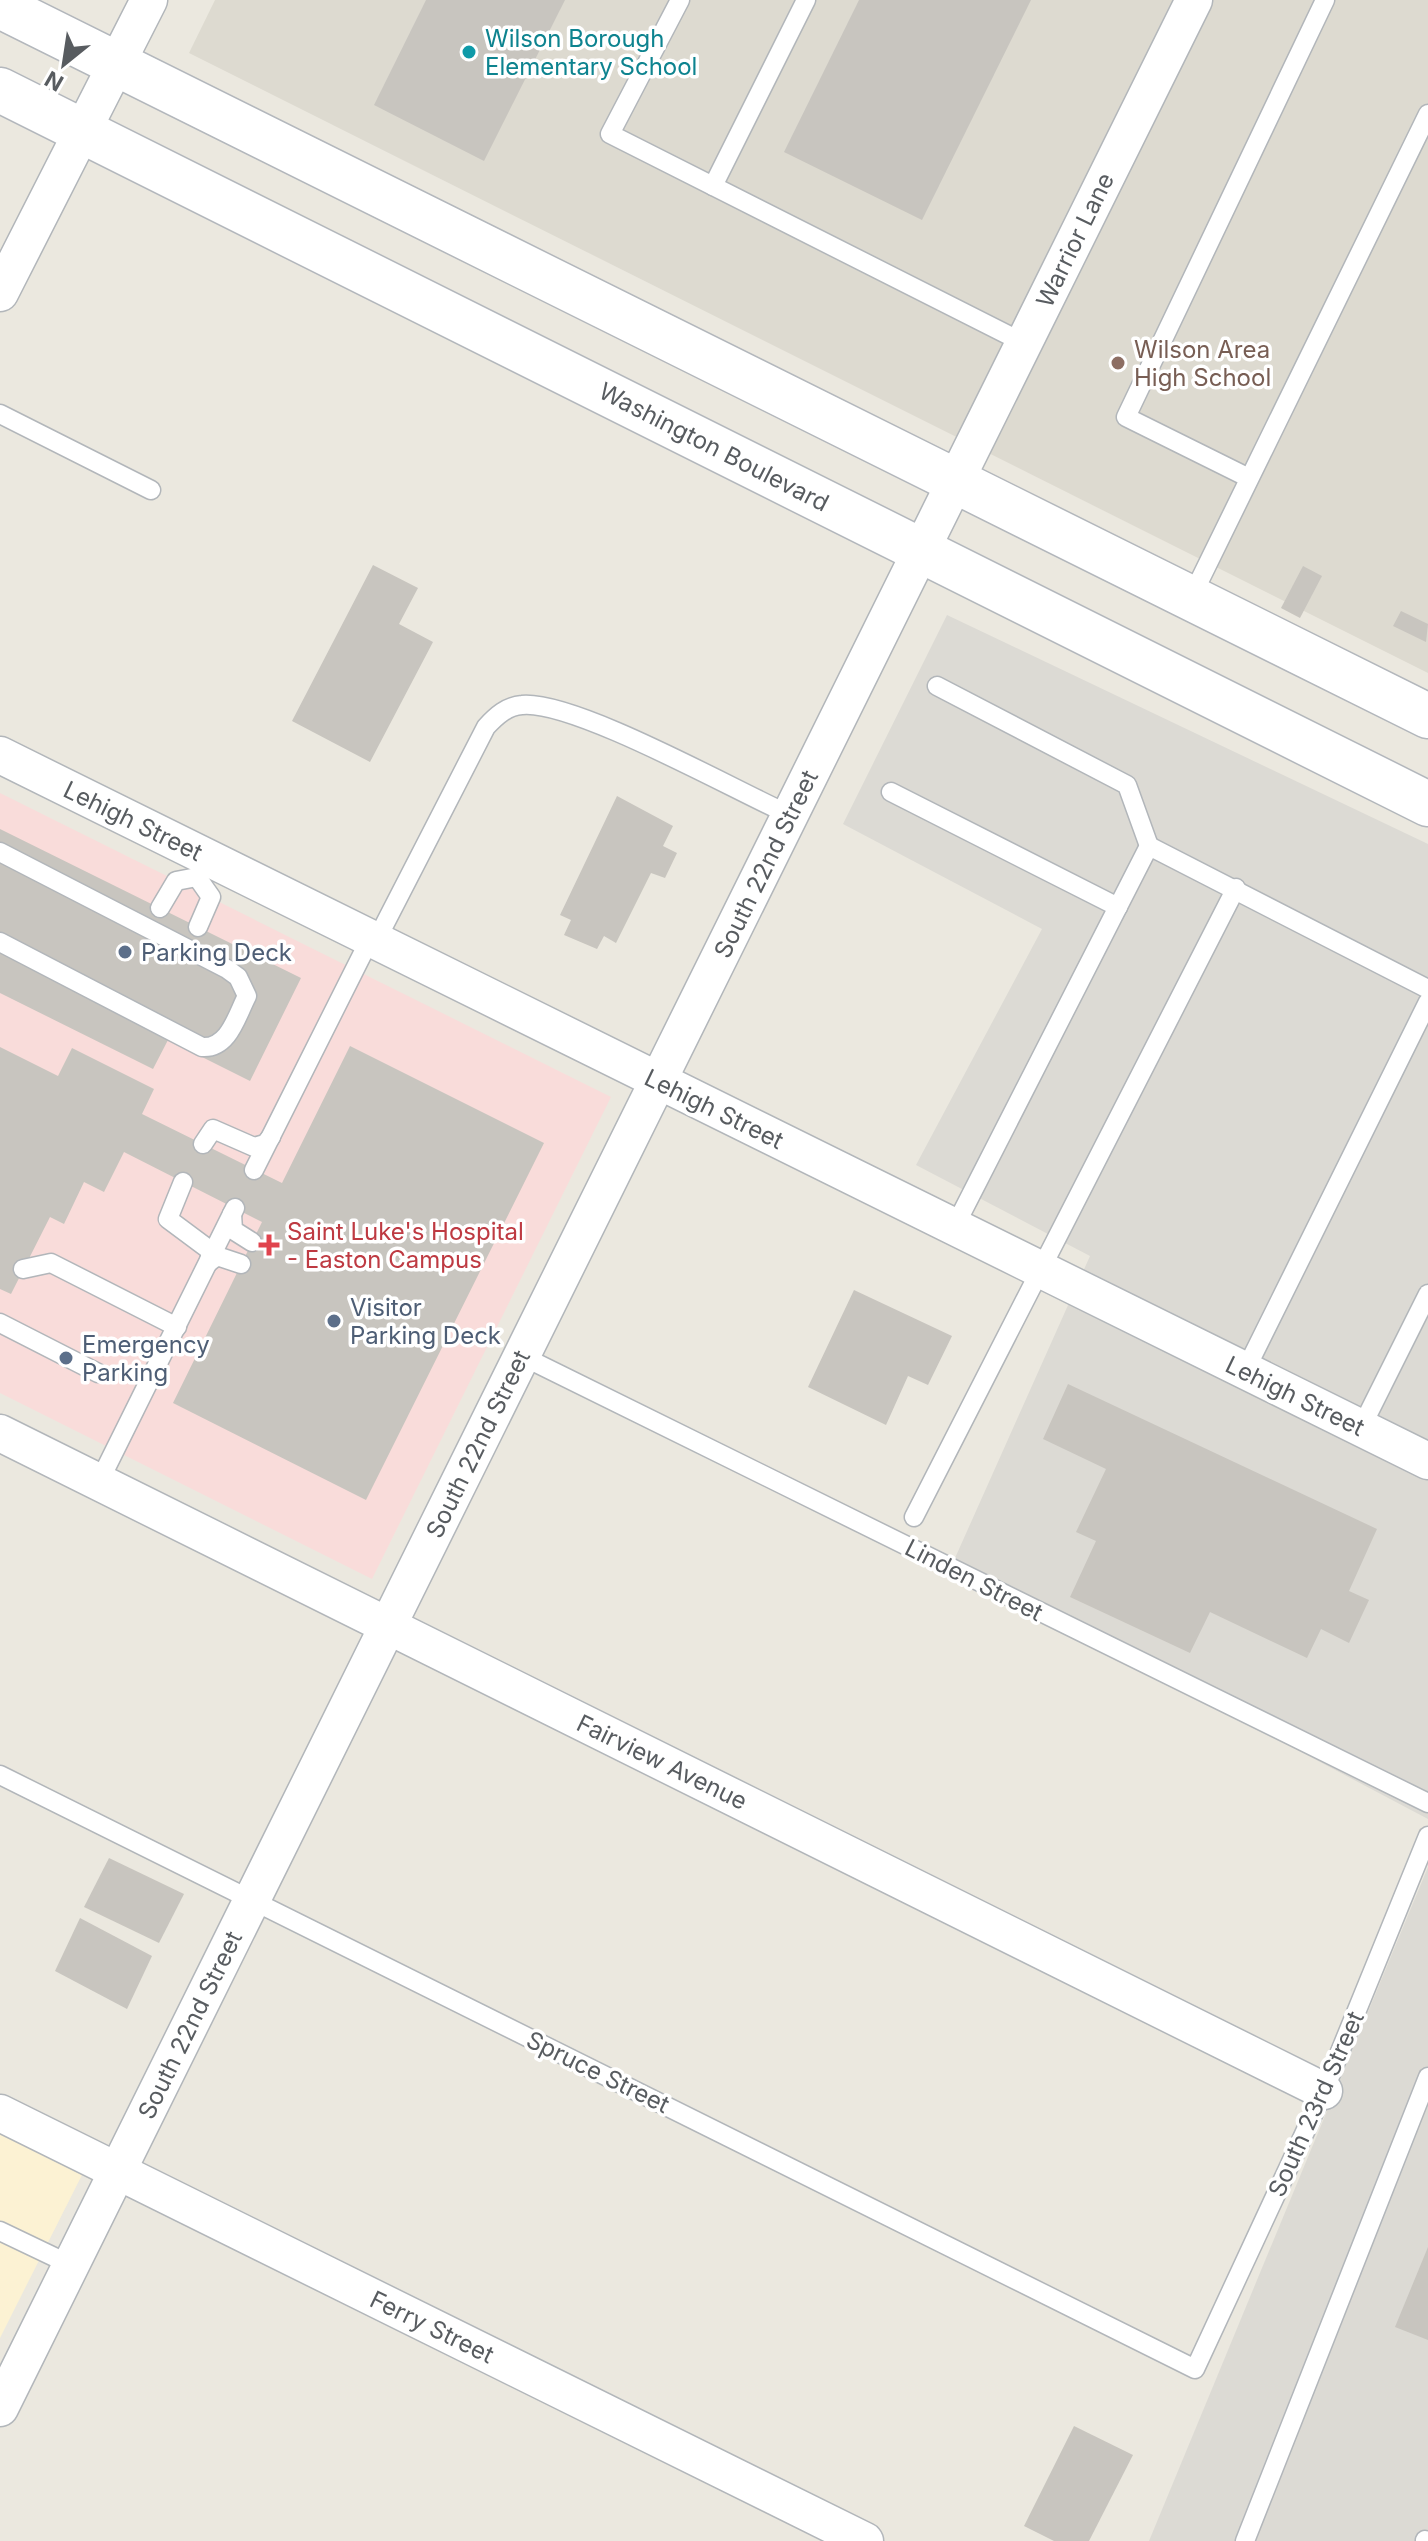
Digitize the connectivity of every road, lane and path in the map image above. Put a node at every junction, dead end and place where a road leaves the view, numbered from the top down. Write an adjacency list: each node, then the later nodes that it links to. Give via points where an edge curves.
1 (149, 0): 7 (street)
2 (680, 0): 11 (lane, via 610,134)
3 (806, 0): 11 (lane)
4 (1194, 0): 13 (street, Warrior Lane)
5 (1325, 0): 15 (lane, via 1126,417)
6 (0, 6): 7 (street)
7 (117, 64): 10 (street); 16 (street)
8 (0, 90): 10 (street, Washington Boulevard)
9 (1428, 114): 15 (lane)
10 (83, 131): 12 (street); 18 (street, Washington Boulevard)
11 (713, 186): 13 (lane)
12 (0, 293)
13 (1024, 343): 16 (street, Warrior Lane)
14 (0, 414): 17 (lane)
15 (1249, 478): 19 (lane)
16 (955, 481): 18 (street, South 22nd Street); 19 (street)
17 (151, 490)
18 (921, 550): 24 (street, Washington Boulevard); 25 (street, South 22nd Street)
19 (1191, 598): 21 (street)
20 (937, 686): 26 (lane, via 1127,785)
21 (1428, 716)
22 (0, 755): 28 (street, Lehigh Street)
23 (891, 792): 30 (lane)
24 (1428, 804)
25 (790, 815): 33 (lane, via 574,714 520,705 499,713 486,727); 37 (street, South 22nd Street)
26 (1149, 846): 29 (lane); 30 (lane)
27 (0, 852): 34 (lane, via 227,969 238,977 247,996 228,1034 220,1043 202,1047)
28 (202, 868): 31 (lane, via 176,881); 32 (lane, via 211,897); 33 (street, Lehigh Street)
29 (1236, 888): 35 (lane); 47 (lane)
30 (1118, 907): 42 (lane)
31 (160, 908)
32 (198, 927)
33 (373, 940): 37 (street, Lehigh Street); 38 (lane)
34 (0, 942)
35 (1428, 989)
36 (1428, 1002): 52 (lane)
37 (658, 1081): 42 (street, Lehigh Street); 51 (street, South 22nd Street)
38 (273, 1135): 39 (lane, via 254,1147 213,1129); 40 (lane)
39 (203, 1144)
40 (254, 1170)
41 (183, 1182): 44 (lane, via 168,1219 204,1242 211,1251)
42 (954, 1228): 47 (street, Lehigh Street)
43 (252, 1242): 44 (lane, via 233,1230 234,1211)
44 (209, 1262): 45 (lane, via 217,1256); 50 (lane)
45 (241, 1264)
46 (23, 1269): 50 (lane, via 51,1263)
47 (1039, 1269): 52 (street, Lehigh Street); 58 (lane)
48 (1428, 1294): 54 (lane)
49 (0, 1323): 53 (lane)
50 (177, 1327): 57 (lane)
51 (522, 1356): 59 (street, South 22nd Street); 61 (lane, Linden Street)
52 (1245, 1371): 54 (street, Lehigh Street)
53 (98, 1373)
54 (1361, 1428): 56 (street, Lehigh Street)
55 (0, 1433): 57 (street, Fairview Avenue)
56 (1428, 1461)
57 (99, 1482): 59 (street, Fairview Avenue)
58 (914, 1517)
59 (388, 1626): 63 (street, South 22nd Street); 65 (street, Fairview Avenue)
60 (0, 1775): 63 (lane, Spruce Street)
61 (1428, 1803)
62 (1428, 1836): 65 (lane, South 23rd Street)
63 (251, 1900): 67 (street, South 22nd Street); 70 (lane, Spruce Street)
64 (1428, 2077): 73 (lane)
65 (1324, 2091): 70 (lane, South 23rd Street)
66 (0, 2113): 67 (street, Ferry Street)
67 (117, 2171): 69 (street, South 22nd Street); 72 (street, Ferry Street)
68 (0, 2231): 69 (lane)
69 (71, 2265): 71 (street, South 22nd Street)
70 (1195, 2369)
71 (0, 2408)
72 (865, 2541)
73 (1245, 2541)

